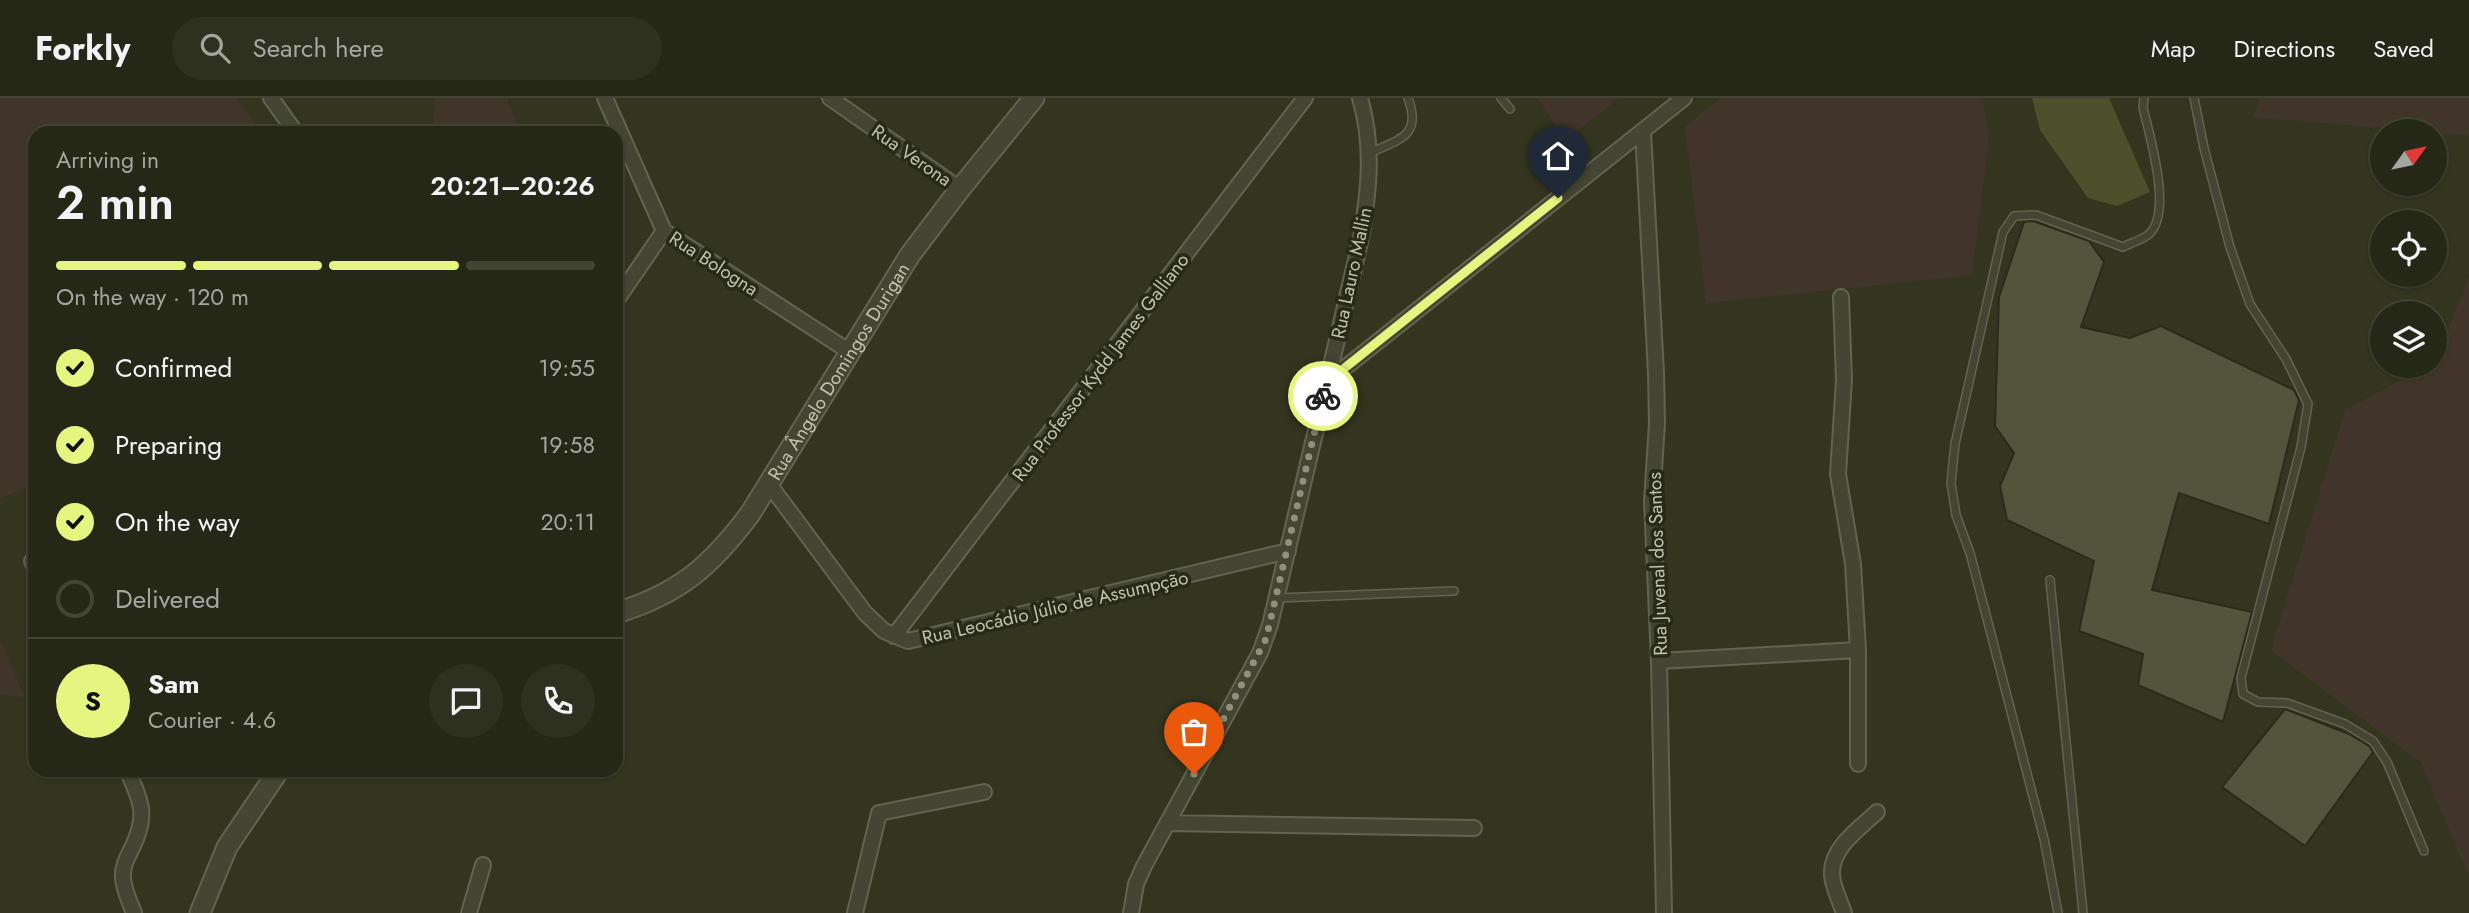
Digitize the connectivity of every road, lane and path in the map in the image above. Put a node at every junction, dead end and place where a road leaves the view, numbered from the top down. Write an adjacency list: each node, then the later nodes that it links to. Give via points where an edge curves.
1 (271, 98): 13 (street)
2 (605, 98): 14 (street, Rua Bologna)
3 (830, 98): 18 (street, Rua Verona)
4 (1034, 98): 18 (street, Rua Ângelo Domingos Durigan)
5 (1305, 98): 30 (street, Rua Professor Kydd James Galliano)
6 (1360, 98): 17 (street, Rua Lauro Mallin)
7 (1408, 98): 17 (lane, via 1413,124 1406,136)
8 (1501, 98): 12 (lane)
9 (1684, 98): 15 (street)
10 (2144, 98): 49 (lane, via 2161,209 2150,234 2123,247 2036,215 2014,216 2003,232 1955,444 1951,483 1956,515 1970,553 2044,839)
11 (2194, 98): 40 (lane, via 2230,247 2250,304 2286,359 2308,404 2241,678 2243,694 2258,702 2287,703 2345,723 2373,741 2387,762)
12 (1510, 109)
13 (291, 126)
14 (617, 126)
15 (1643, 131): 23 (street); 32 (street, Rua Juvenal dos Santos, via 1656,373 1652,501)
16 (623, 139): 19 (street, Rua Bologna)
17 (1370, 153): 23 (street, Rua Lauro Mallin, via 1361,238)
18 (960, 189): 22 (street, Rua Ângelo Domingos Durigan, via 911,255)
19 (664, 231): 20 (street); 22 (street, Rua Bologna)
20 (623, 290)
21 (1841, 297): 31 (street, via 1844,380 1838,474 1852,547)
22 (850, 352): 24 (street, Rua Ângelo Domingos Durigan)
23 (1327, 382): 25 (street, Rua Lauro Mallin)
24 (769, 484): 29 (street, Rua Ângelo Domingos Durigan, via 712,559 668,593); 30 (street, Rua Leocádio Júlio de Assumpção, via 865,613)
25 (1288, 551): 28 (street, Rua Lauro Mallin); 30 (street, Rua Leocádio Júlio de Assumpção, via 920,640)
26 (2050, 579): 50 (lane)
27 (1454, 591): 28 (lane)
28 (1277, 598): 38 (street, Rua Lauro Mallin, via 1260,653)
29 (623, 611)
30 (894, 636)
31 (1858, 650): 32 (street); 33 (street)
32 (1659, 662): 47 (street, Rua Juvenal dos Santos)
33 (1858, 764)
34 (130, 777): 42 (street, via 143,812 122,874)
35 (274, 777): 43 (street, via 227,847)
36 (984, 792): 45 (street, via 879,813)
37 (1877, 812): 48 (street, via 1843,845 1834,862 1833,880)
38 (1167, 823): 39 (street); 46 (street, Rua Lauro Mallin, via 1136,884)
39 (1474, 828)
40 (2424, 851)
41 (483, 865): 44 (street)
42 (134, 913)
43 (200, 913)
44 (469, 913)
45 (855, 913)
46 (1131, 913)
47 (1664, 913)
48 (1844, 913)
49 (2058, 913)
50 (2083, 913)

